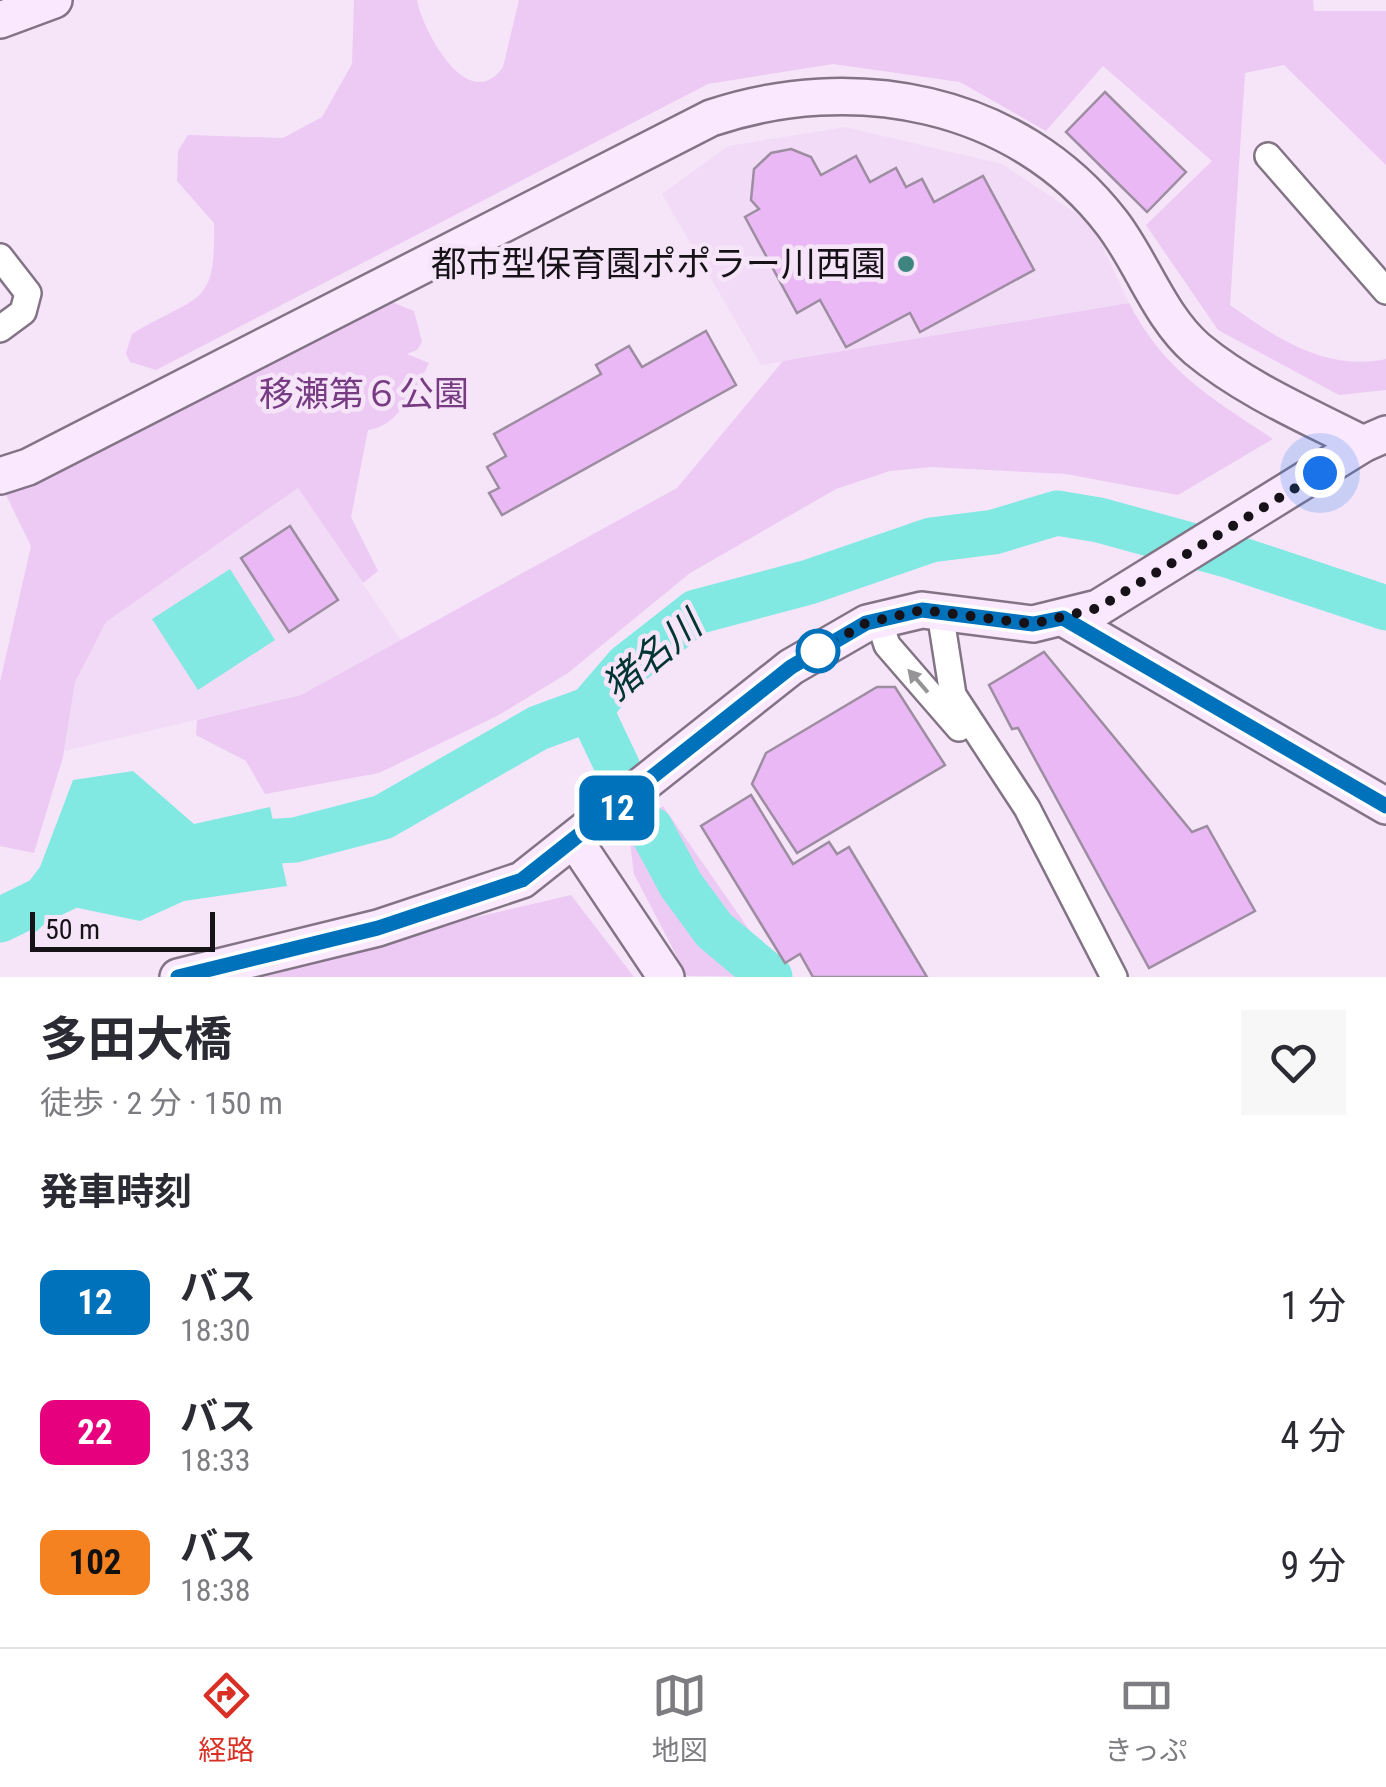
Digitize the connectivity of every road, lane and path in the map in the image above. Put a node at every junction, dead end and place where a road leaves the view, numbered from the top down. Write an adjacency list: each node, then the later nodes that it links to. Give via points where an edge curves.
1 (54, 0): 2 (street)
2 (0, 20)
3 (1268, 156): 5 (street)
4 (0, 257): 6 (street, via 28,293 23,312)
5 (1386, 291)
6 (0, 329)
7 (1374, 439): 8 (street, via 1233,374 1195,347 1112,223 1026,148 916,100 824,94 757,103 711,118); 10 (street, via 1098,608)
8 (0, 476)
9 (940, 612): 10 (street, via 1033,624); 11 (street); 13 (street, via 953,696)
10 (1063, 618): 12 (street)
11 (879, 620): 13 (street, one-way to 11, via 887,645); 14 (street, via 791,667)
12 (1386, 806)
13 (1027, 808): 17 (street)
14 (575, 842): 15 (street, via 522,880 378,928); 16 (street)
15 (178, 977)
16 (666, 977)
17 (1114, 977)

